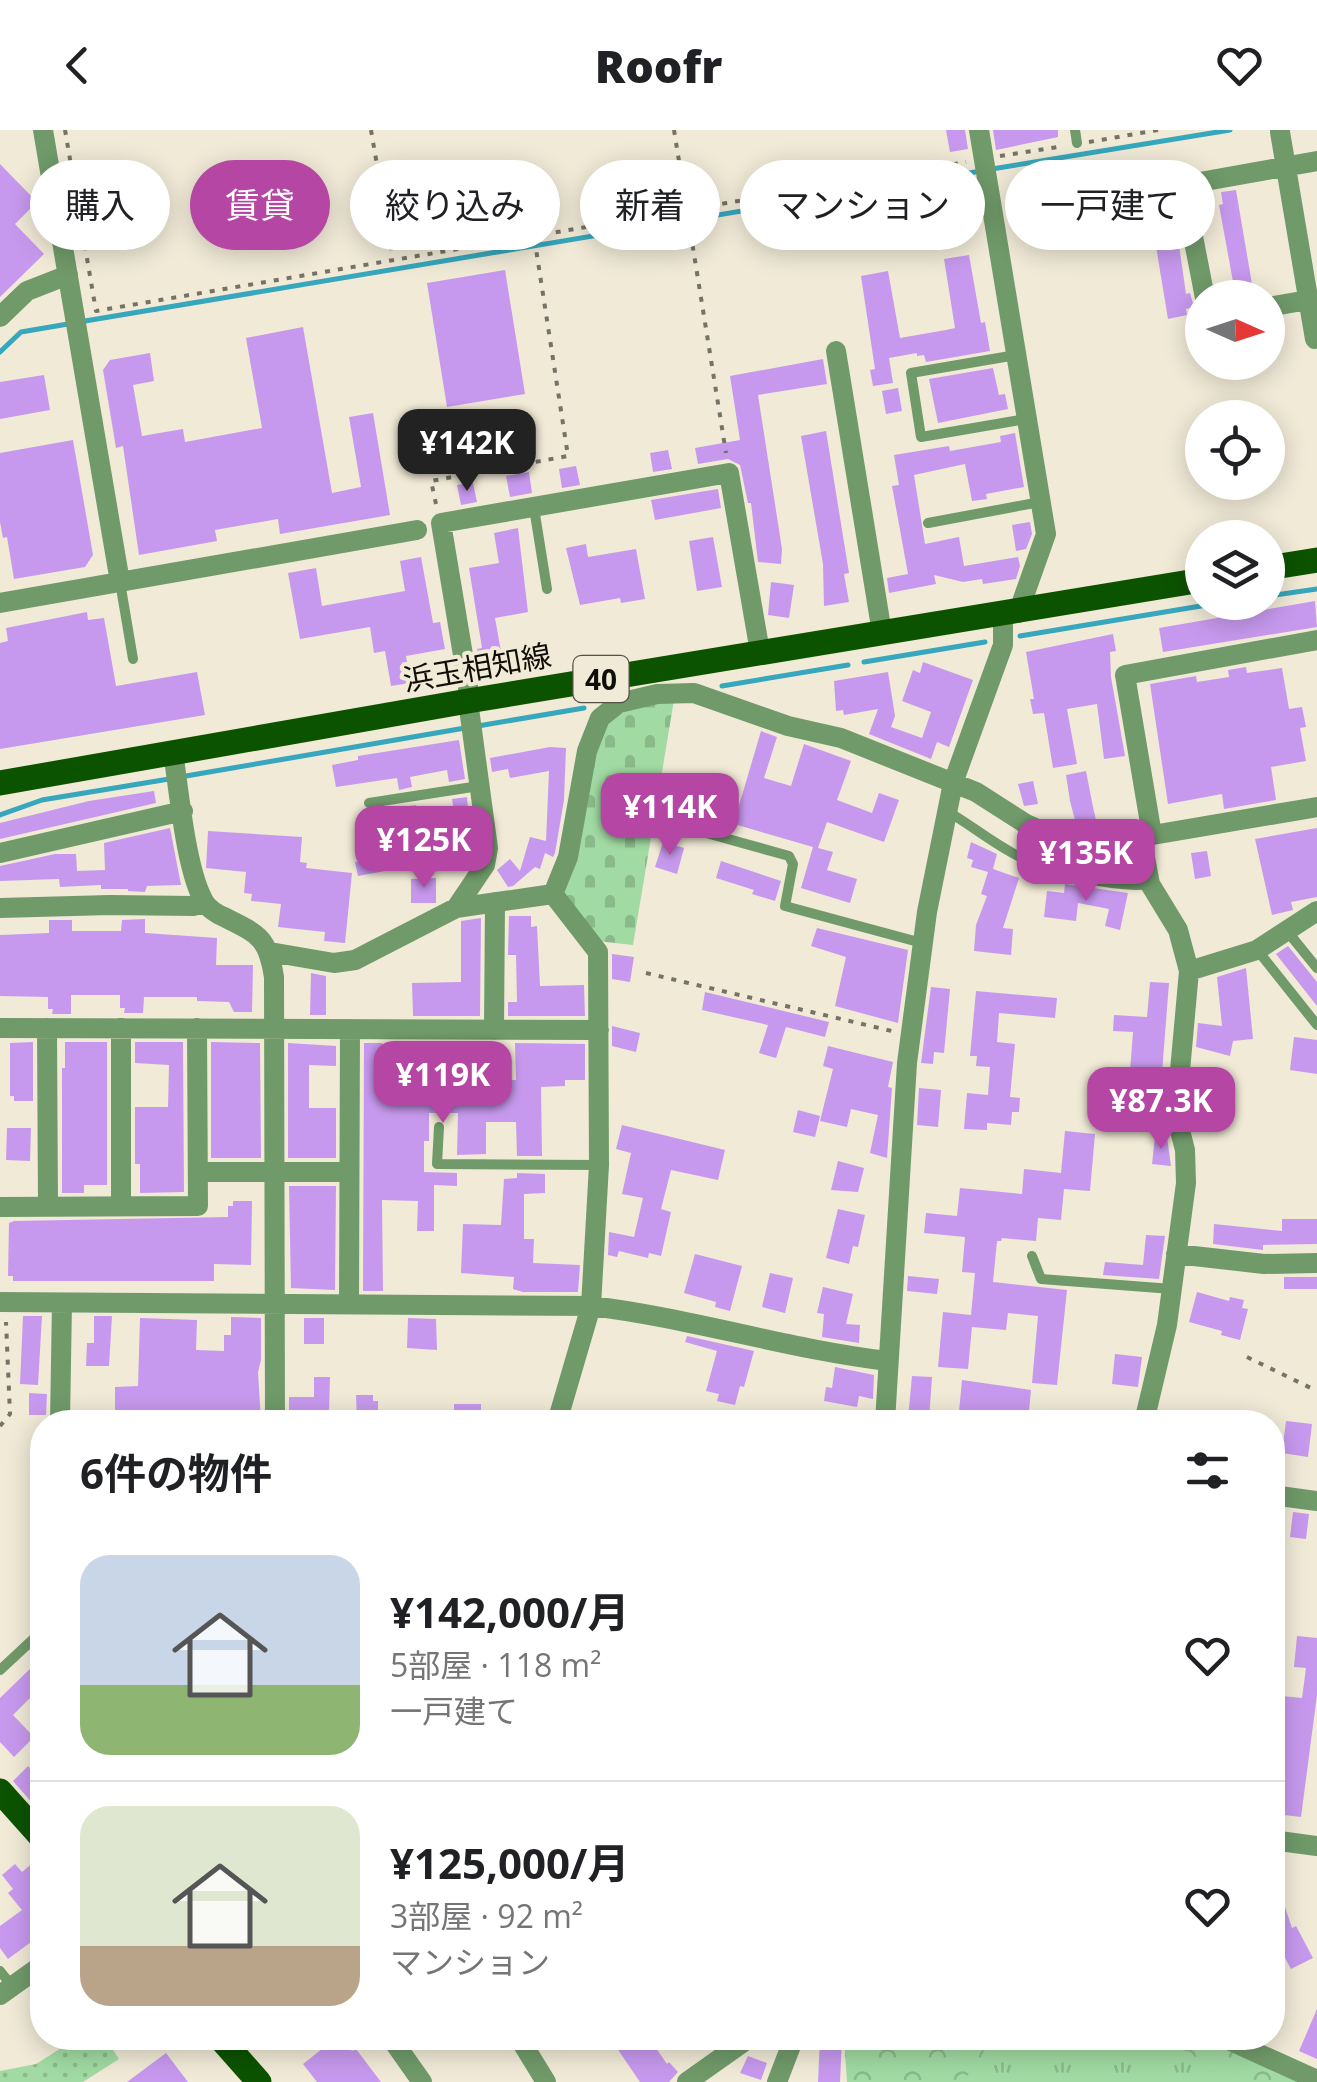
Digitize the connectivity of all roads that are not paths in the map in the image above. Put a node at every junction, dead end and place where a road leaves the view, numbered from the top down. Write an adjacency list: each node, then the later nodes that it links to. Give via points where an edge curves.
1 (43, 130): 8 (street)
2 (978, 130): 15 (street)
3 (1075, 130): 5 (lane)
4 (1280, 132): 7 (street)
5 (1077, 144)
6 (1317, 161): 7 (street)
7 (1286, 166): 9 (street, via 1183,185); 10 (street)
8 (68, 275): 12 (street, via 28,291); 23 (street)
9 (1201, 280)
10 (1308, 300): 11 (street); 13 (street)
11 (1285, 303)
12 (0, 317)
13 (1315, 339)
14 (836, 352): 28 (street)
15 (1016, 355): 16 (street); 16 (lane, via 911,373 918,421 921,437)
16 (1027, 418): 17 (street)
17 (1041, 502): 19 (lane); 27 (street, via 1046,534)
18 (534, 507): 25 (lane); 30 (street, via 729,473); 32 (street, via 441,523)
19 (928, 522)
20 (417, 530): 23 (street)
21 (1317, 560): 22 (main road)
22 (1285, 565)
23 (120, 582): 26 (street); 31 (lane)
24 (1185, 583): 27 (main road, 浜玉相知線 / 40)
25 (548, 589)
26 (0, 603)
27 (1010, 614): 28 (main road, 浜玉相知線 / 40); 35 (street)
28 (882, 634): 30 (main road, 浜玉相知線 / 40)
29 (1317, 640): 42 (street, via 1125,675)
30 (760, 652): 32 (main road, 浜玉相知線 / 40)
31 (133, 659)
32 (468, 701): 33 (main road, 浜玉相知線 / 40); 36 (street)
33 (173, 752): 34 (main road, 浜玉相知線 / 40); 40 (street)
34 (0, 782)
35 (952, 783): 39 (street); 42 (street, via 1053,836); 45 (street, via 841,738 694,693 618,703 600,718 586,751 568,857)
36 (480, 786): 37 (lane); 49 (street, via 488,848)
37 (369, 803)
38 (1317, 807): 42 (street)
39 (946, 810): 44 (lane, via 1020,856 1067,873); 52 (street)
40 (183, 812): 43 (street); 47 (street)
41 (692, 829): 52 (lane, via 789,856 785,906)
42 (1146, 836): 44 (street)
43 (0, 853)
44 (1150, 884): 56 (street, via 1178,930)
45 (552, 894): 46 (street); 65 (street, via 598,952)
46 (495, 902): 49 (street); 64 (street)
47 (205, 903): 48 (street); 54 (street, via 259,934)
48 (0, 908)
49 (456, 908): 54 (street, via 355,960)
50 (1317, 911): 51 (street)
51 (1286, 930): 53 (street); 55 (lane)
52 (923, 943): 83 (street)
53 (1257, 950): 56 (street); 57 (lane)
54 (270, 952): 62 (street)
55 (1317, 968)
56 (1189, 971): 74 (street, via 1176,1115 1186,1183)
57 (1317, 1025)
58 (0, 1028): 59 (street)
59 (46, 1028): 60 (street); 73 (street)
60 (121, 1028): 61 (street); 71 (street)
61 (197, 1028): 62 (street); 68 (street)
62 (274, 1029): 63 (street); 69 (street)
63 (350, 1029): 64 (street); 70 (street)
64 (494, 1030): 65 (street)
65 (599, 1030): 67 (street)
66 (439, 1126): 67 (lane, via 438,1164)
67 (599, 1165): 82 (street)
68 (198, 1172): 69 (street); 71 (street, via 198,1206)
69 (275, 1172): 70 (street); 80 (street)
70 (350, 1172): 81 (street)
71 (121, 1206): 73 (street)
72 (0, 1207): 73 (street)
73 (48, 1207)
74 (1176, 1254): 76 (street); 77 (street)
75 (1032, 1256): 77 (lane, via 1041,1278)
76 (1317, 1263)
77 (1172, 1289): 88 (street)
78 (1, 1302): 79 (street)
79 (62, 1303): 80 (street); 84 (street)
80 (276, 1304): 81 (street); 85 (street)
81 (349, 1304): 82 (street)
82 (590, 1306): 83 (street); 86 (street)
83 (888, 1361): 87 (street)
84 (60, 1410)
85 (275, 1410)
86 (560, 1410)
87 (886, 1410)
88 (1147, 1410)
89 (1285, 1497): 90 (street)
90 (1317, 1501)
91 (30, 1642): 92 (lane)
92 (0, 1670)
93 (0, 1791): 95 (main road)
94 (1317, 1822): 97 (street)
95 (30, 1825)
96 (1285, 1841): 97 (street)
97 (1316, 1845)
98 (30, 1970): 99 (street)
99 (4, 1984)
100 (231, 2050): 107 (main road)
101 (399, 2050): 108 (street)
102 (526, 2050): 109 (street)
103 (731, 2050): 110 (street)
104 (789, 2050): 111 (street)
105 (1251, 2050): 106 (street)
106 (1317, 2080)
107 (259, 2082)
108 (422, 2082)
109 (546, 2082)
110 (687, 2082)
111 (777, 2082)

